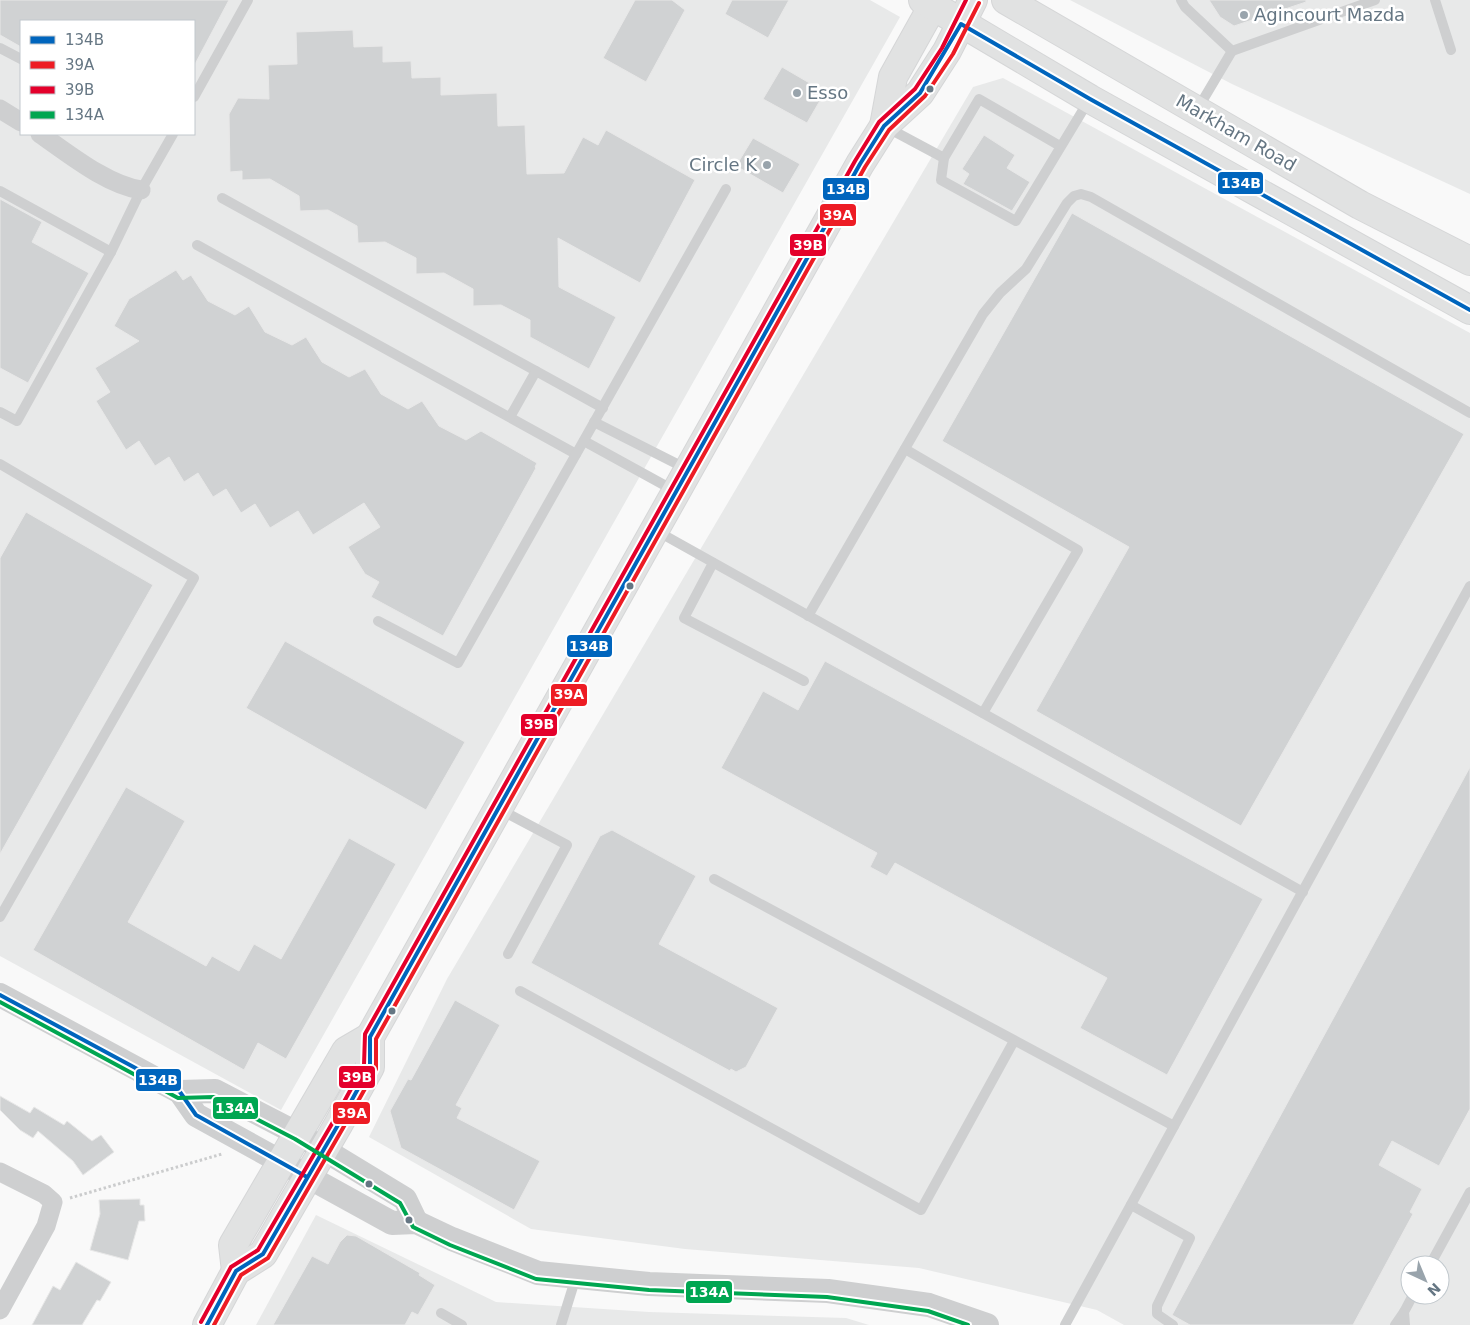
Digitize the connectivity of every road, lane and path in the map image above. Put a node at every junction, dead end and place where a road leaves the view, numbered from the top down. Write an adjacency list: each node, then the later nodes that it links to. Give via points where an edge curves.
1 (248, 0): 13 (lane)
2 (973, 0): 8 (main road)
3 (1006, 0): 16 (main road, Markham Road)
4 (1181, 0): 11 (lane)
5 (1376, 0): 11 (lane)
6 (1435, 0): 10 (lane)
7 (931, 2): 8 (main road); 18 (main road, via 893,77)
8 (961, 24): 14 (main road); 18 (main road, via 920,93)
9 (0, 48): 12 (lane)
10 (1451, 50)
11 (1232, 51): 16 (lane)
12 (20, 58)
13 (195, 95)
14 (1090, 99): 21 (lane); 30 (main road)
15 (0, 109): 17 (street)
16 (1196, 110): 29 (main road, Markham Road, via 1360,204)
17 (20, 121)
18 (884, 126): 22 (lane); 41 (main road)
19 (41, 135): 24 (street, via 111,182)
20 (172, 135): 24 (lane)
21 (1060, 146): 22 (lane, via 979,100); 22 (lane, via 1016,221 942,180)
22 (944, 158)
23 (726, 188): 32 (lane)
24 (141, 190): 28 (lane)
25 (0, 191): 28 (lane)
26 (222, 198): 31 (lane)
27 (196, 244): 35 (lane)
28 (112, 252): 33 (lane, via 16,421)
29 (1470, 261)
30 (1470, 310)
31 (536, 371): 32 (lane); 35 (lane)
32 (603, 408): 36 (lane)
33 (0, 412)
34 (1470, 412): 38 (lane, via 1091,196 1081,194 1067,203 1026,269 983,314)
35 (510, 418): 39 (lane)
36 (594, 422): 37 (lane); 41 (lane)
37 (584, 441): 39 (lane); 41 (lane)
38 (905, 449): 45 (lane); 48 (lane, via 1078,550)
39 (576, 454): 46 (lane, via 458,663)
40 (0, 464): 52 (lane, via 194,578)
41 (682, 480): 42 (main road)
42 (654, 530): 43 (lane); 49 (main road)
43 (713, 563): 45 (lane); 47 (lane, via 684,618)
44 (1470, 586): 51 (lane)
45 (808, 616): 48 (lane)
46 (378, 621)
47 (804, 681)
48 (983, 713): 51 (lane)
49 (498, 808): 53 (lane, via 567,845); 56 (main road)
50 (714, 879): 57 (lane)
51 (1303, 892): 59 (lane)
52 (0, 917)
53 (508, 954)
54 (520, 991): 57 (lane, via 921,1210)
55 (0, 995): 58 (street)
56 (370, 1037): 60 (main road, via 346,1051); 62 (main road, via 370,1067)
57 (1014, 1041): 59 (lane)
58 (180, 1092): 60 (street, via 215,1091); 61 (street, via 196,1115)
59 (1174, 1126): 68 (lane)
60 (298, 1134): 62 (street); 63 (main road)
61 (248, 1144): 63 (street); 67 (path)
62 (324, 1150): 65 (main road); 69 (street, via 405,1199)
63 (281, 1162): 65 (street); 71 (main road, via 233,1245)
64 (0, 1172): 67 (street, via 44,1194)
65 (307, 1177): 69 (street, via 392,1223); 71 (main road, via 263,1254)
66 (1470, 1192): 70 (lane)
67 (53, 1202): 74 (street, via 46,1226)
68 (1131, 1205): 81 (lane); 82 (lane, via 1190,1238 1156,1310 1160,1317)
69 (416, 1222): 72 (street, via 538,1273)
70 (1435, 1255)
71 (236, 1271): 77 (main road)
72 (576, 1277): 79 (lane); 80 (street, via 649,1284 828,1290 929,1305)
73 (1408, 1305): 75 (lane)
74 (0, 1310)
75 (1404, 1312): 83 (lane); 84 (lane)
76 (441, 1313): 78 (lane)
77 (206, 1325)
78 (462, 1325)
79 (561, 1325)
80 (987, 1325)
81 (1065, 1325)
82 (1173, 1325)
83 (1395, 1325)
84 (1405, 1325)

